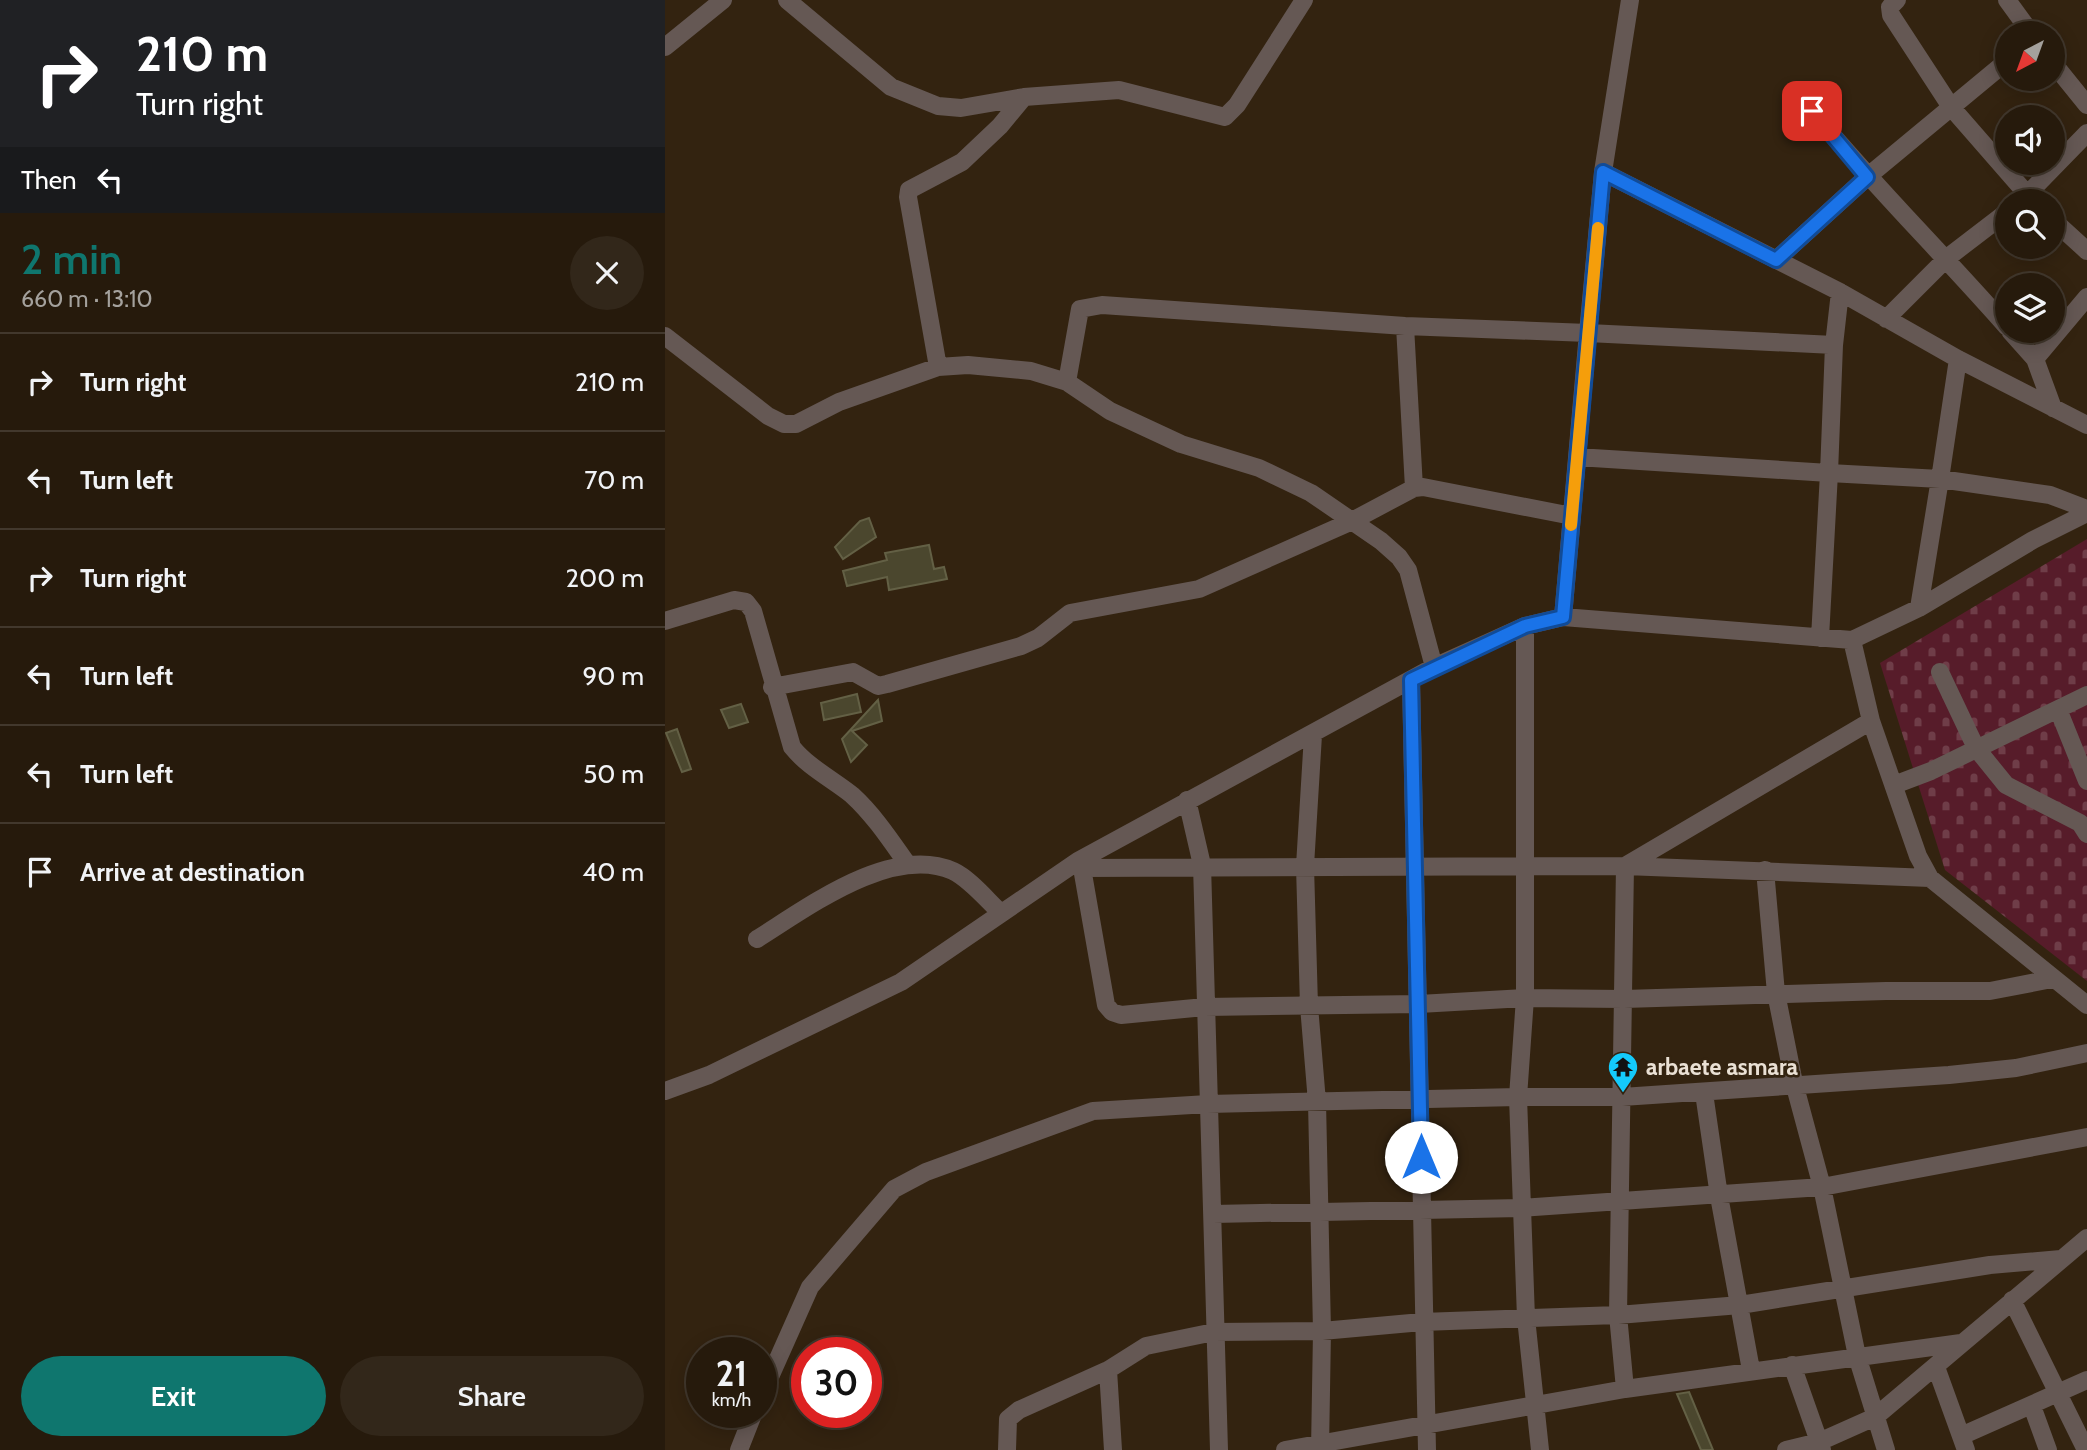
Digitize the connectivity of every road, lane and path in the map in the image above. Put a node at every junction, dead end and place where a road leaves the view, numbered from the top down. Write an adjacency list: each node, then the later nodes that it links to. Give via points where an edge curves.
1 (723, 0): 8 (street)
2 (787, 0): 11 (street, via 891,87 911,98 961,108)
3 (1304, 0): 11 (street, via 1225,117 1119,90)
4 (1898, 0): 13 (street, via 1890,7 1891,15)
5 (2007, 0): 7 (street)
6 (1633, 3): 16 (street)
7 (2022, 21)
8 (665, 47)
9 (1995, 71): 13 (street)
10 (2065, 78): 12 (street)
11 (1024, 97): 36 (street, via 961,162 909,190)
12 (2087, 105)
13 (1951, 107): 17 (street); 18 (street)
14 (1812, 111): 17 (street)
15 (2087, 133): 19 (street)
16 (1603, 172): 24 (street); 30 (street)
17 (1867, 177): 23 (street); 24 (street)
18 (2018, 189)
19 (2037, 189)
20 (1995, 221): 23 (street)
21 (2065, 231): 22 (street)
22 (2087, 251)
23 (1947, 258): 27 (street); 28 (street)
24 (1776, 260): 25 (street)
25 (1840, 292): 28 (street); 33 (street)
26 (2087, 297): 35 (street)
27 (1995, 313)
28 (1886, 319): 34 (street)
29 (1405, 326): 30 (street); 37 (street, via 1102,305 1080,309); 43 (street)
30 (1588, 333): 33 (street); 40 (street)
31 (665, 336): 36 (street, via 784,424 796,424 839,402)
32 (2021, 343): 35 (street)
33 (1834, 345): 41 (street)
34 (1958, 359): 38 (street); 42 (street)
35 (2035, 359): 38 (street)
36 (938, 367): 37 (street, via 968,365 1031,372)
37 (1067, 382): 46 (street, via 1110,411 1181,444 1259,468 1311,493)
38 (2053, 408): 39 (street)
39 (2087, 425)
40 (1577, 457): 41 (street); 45 (street)
41 (1829, 473): 42 (street); 51 (street)
42 (1940, 479): 44 (street); 47 (street)
43 (1414, 488): 45 (street); 46 (street)
44 (2083, 504): 47 (street, via 2033,540)
45 (1572, 516): 48 (street)
46 (1350, 522): 53 (street, via 1390,549 1408,570); 56 (street, via 1199,589 1070,613 1021,646 887,684 878,685 853,671)
47 (1919, 608): 52 (street)
48 (1563, 617): 50 (street); 51 (street)
49 (665, 621): 56 (street, via 734,600 746,601 753,611)
50 (1525, 626): 53 (street); 71 (street)
51 (1820, 638): 52 (street)
52 (1852, 640): 59 (street)
53 (1434, 667): 55 (street)
54 (1940, 673): 61 (street)
55 (1411, 680): 60 (street); 72 (street)
56 (772, 687): 66 (street, via 792,747 801,759 854,797)
57 (2087, 695): 58 (street)
58 (2058, 709): 61 (street); 62 (street)
59 (1871, 721): 63 (street); 70 (street)
60 (1313, 735): 64 (street); 69 (street)
61 (1976, 748): 63 (street); 65 (street, via 2006,785)
62 (2087, 781)
63 (1894, 785): 74 (street)
64 (1187, 800): 67 (street); 68 (street)
65 (2085, 826)
66 (908, 864): 75 (street, via 955,872); 76 (street, via 877,872 831,894)
67 (1080, 864): 68 (street); 75 (street); 84 (street, via 1106,1005 1112,1012)
68 (1202, 865): 69 (street); 84 (street)
69 (1305, 866): 72 (street); 83 (street)
70 (1625, 866): 71 (street); 73 (street); 80 (street)
71 (1527, 867): 72 (street); 79 (street)
72 (1414, 868): 81 (street)
73 (1765, 870): 74 (street); 78 (street)
74 (1930, 878): 77 (street)
75 (1001, 913): 87 (street, via 901,982 709,1075)
76 (757, 939)
77 (2052, 979): 78 (street, via 1990,991); 82 (street)
78 (1776, 993): 80 (street); 86 (street)
79 (1525, 998): 80 (street); 81 (street); 89 (street)
80 (1624, 999): 90 (street)
81 (1419, 1004): 83 (street); 91 (street)
82 (2087, 1005)
83 (1309, 1006): 84 (street); 92 (street)
84 (1205, 1007): 93 (street)
85 (2087, 1053): 86 (street, via 2016,1068 1949,1075)
86 (1794, 1083): 88 (street); 95 (street)
87 (665, 1091)
88 (1704, 1093): 90 (street); 96 (street)
89 (1518, 1097): 90 (street); 91 (street); 98 (street)
90 (1622, 1097): 97 (street)
91 (1422, 1101): 92 (street); 100 (street)
92 (1317, 1102): 93 (street); 99 (street)
93 (1208, 1104): 101 (street); 114 (street, via 1093,1111 926,1171 894,1189 810,1287)
94 (2087, 1137): 95 (street)
95 (1822, 1187): 96 (street); 104 (street)
96 (1719, 1196): 97 (street); 106 (street)
97 (1619, 1201): 98 (street); 107 (street)
98 (1521, 1208): 100 (street); 108 (street)
99 (1318, 1212): 100 (street); 101 (street); 110 (street)
100 (1420, 1212): 109 (street)
101 (1213, 1214): 111 (street)
102 (2087, 1238): 103 (street)
103 (2061, 1259): 104 (street, via 1990,1265); 105 (street)
104 (1841, 1289): 106 (street); 113 (street)
105 (2012, 1300): 112 (street); 121 (street)
106 (1740, 1305): 107 (street); 118 (street)
107 (1618, 1315): 108 (street); 120 (street)
108 (1526, 1318): 109 (street); 122 (street)
109 (1422, 1322): 110 (street); 125 (street)
110 (1322, 1331): 111 (street); 128 (street)
111 (1214, 1332): 117 (street, via 1146,1346); 134 (street)
112 (1961, 1343): 113 (street); 116 (street)
113 (1857, 1356): 115 (street); 124 (street)
114 (777, 1361)
115 (1792, 1365): 118 (street); 129 (street)
116 (1936, 1367): 124 (street); 127 (street)
117 (1108, 1370): 132 (street, via 1019,1410 1008,1419); 133 (street)
118 (1751, 1370): 120 (street)
119 (2087, 1380): 121 (street)
120 (1625, 1389): 122 (street)
121 (2059, 1394): 123 (street); 130 (street)
122 (1534, 1404): 125 (street); 137 (street)
123 (2032, 1406): 127 (street); 140 (street)
124 (1875, 1417): 129 (street); 139 (street)
125 (1426, 1426): 128 (street); 136 (street)
126 (748, 1428): 131 (street)
127 (1964, 1443)
128 (1319, 1446): 135 (street)
129 (1821, 1446): 138 (street)
130 (2081, 1449)
131 (739, 1450)
132 (1007, 1450)
133 (1113, 1450)
134 (1219, 1450)
135 (1285, 1450)
136 (1427, 1450)
137 (1540, 1450)
138 (1786, 1450)
139 (1886, 1450)
140 (2048, 1450)

